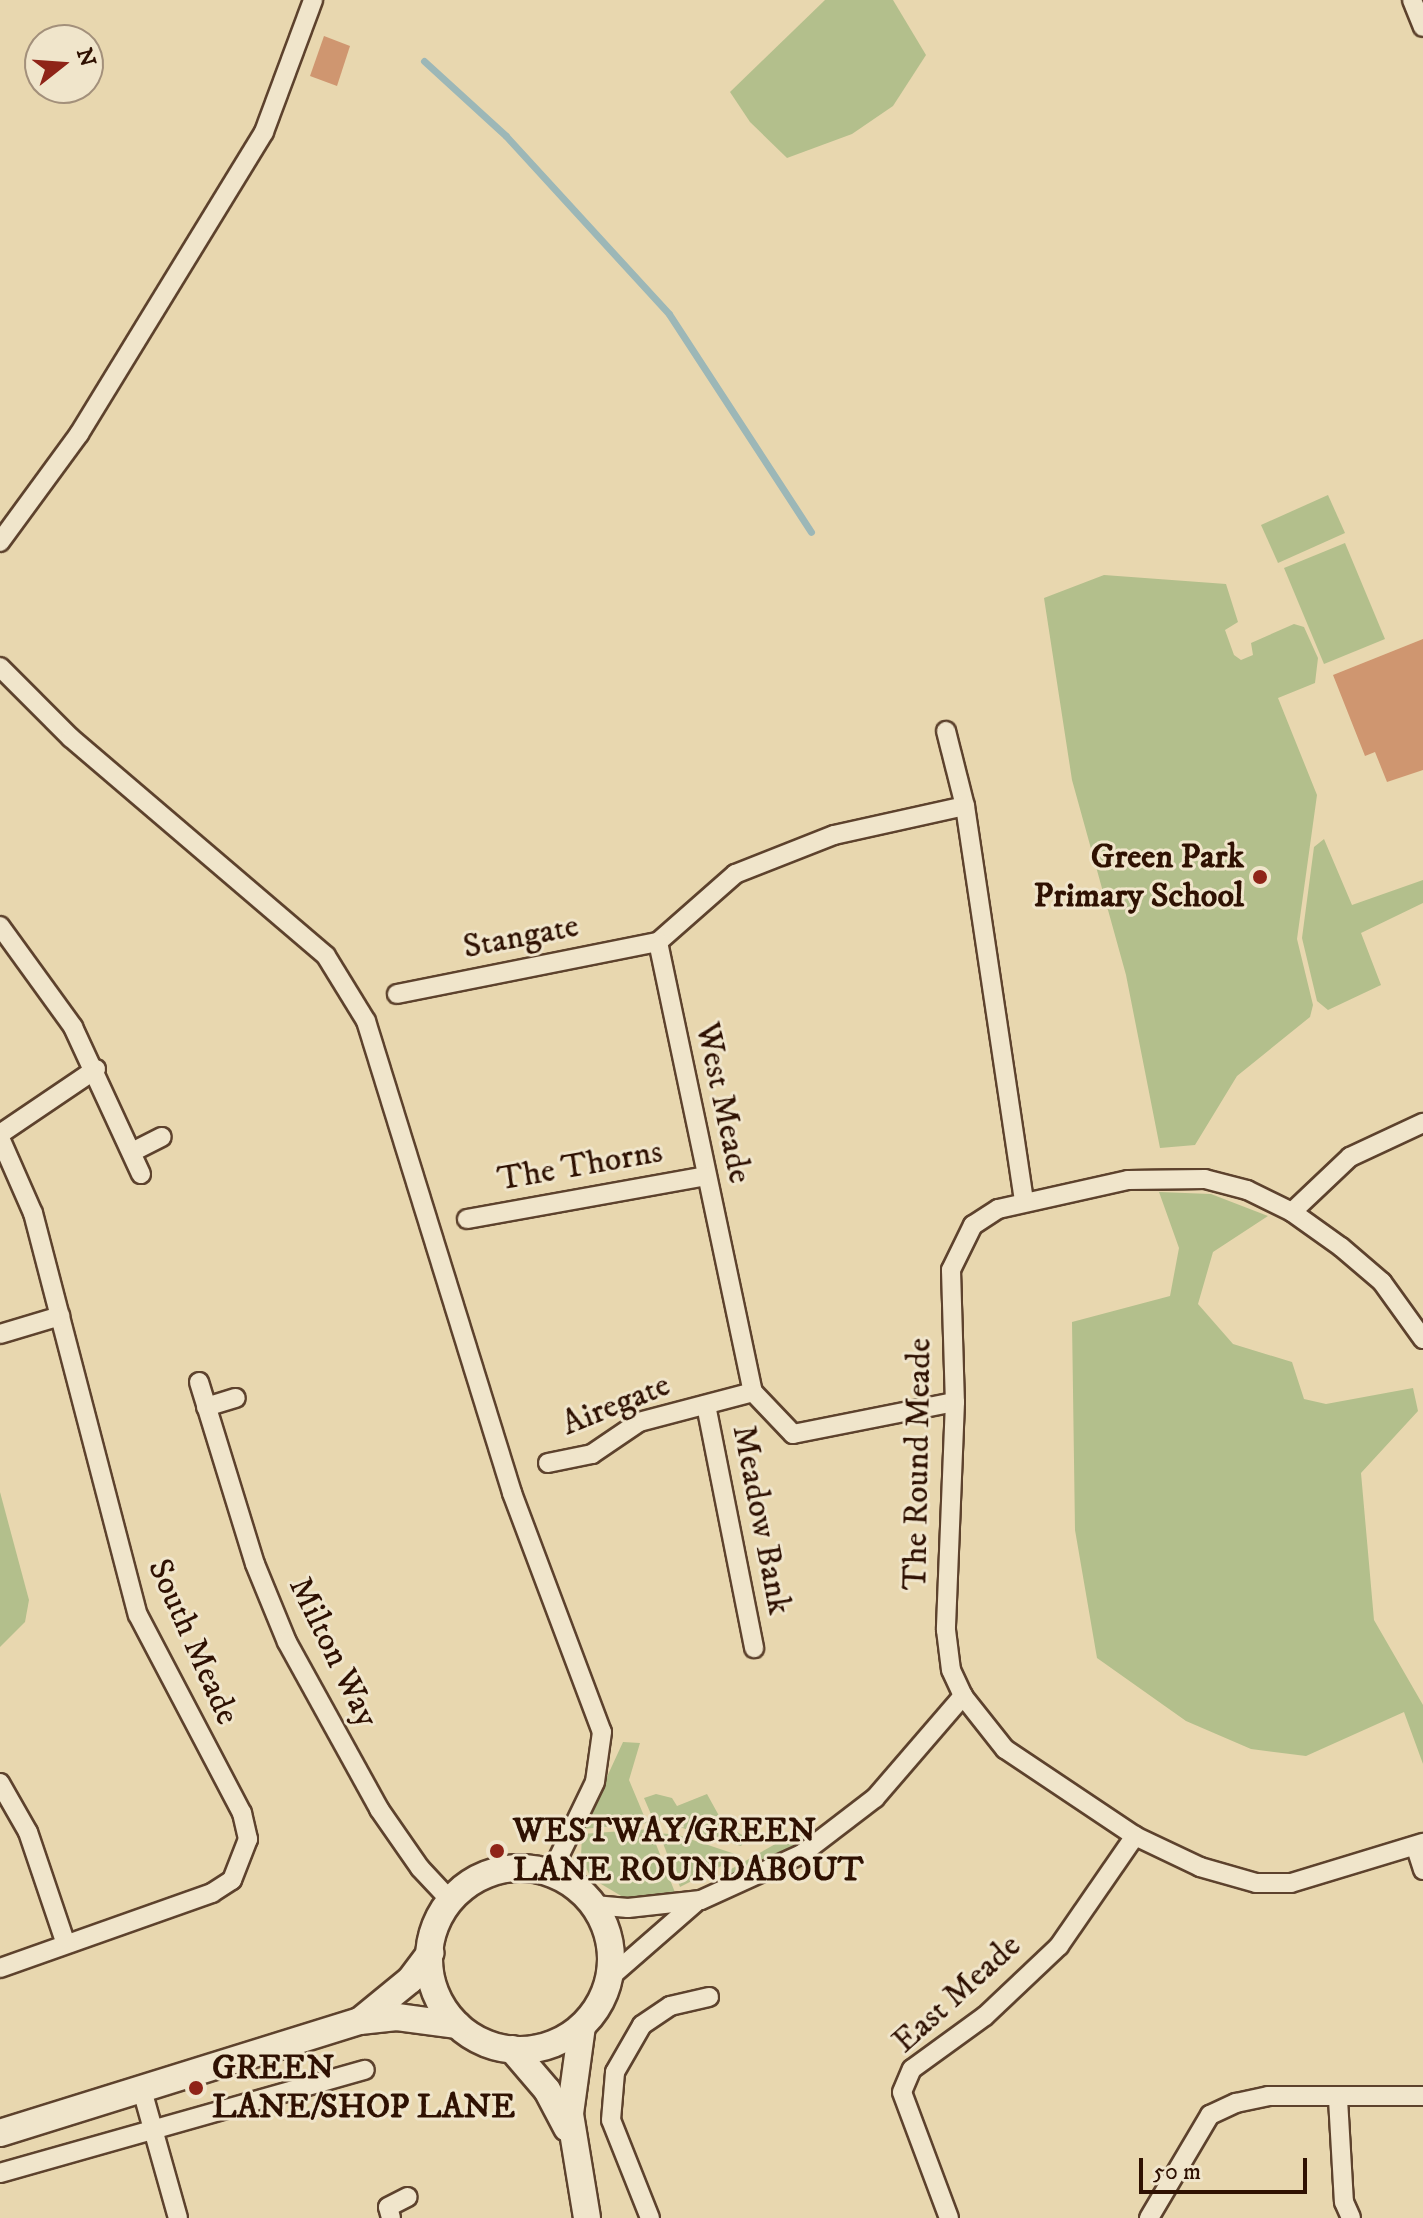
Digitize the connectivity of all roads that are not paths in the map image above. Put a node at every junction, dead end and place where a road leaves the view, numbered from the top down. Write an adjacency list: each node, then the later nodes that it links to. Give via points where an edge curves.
1 (313, 0): 4 (street, via 264,132 79,434)
2 (1412, 0): 3 (street)
3 (1423, 27)
4 (0, 542)
5 (0, 667): 37 (street, via 71,738 326,956 366,1021 512,1493 602,1732 595,1782)
6 (946, 731): 7 (street)
7 (965, 806): 9 (street, via 834,835 735,874); 18 (street)
8 (0, 926): 11 (street, via 73,1027)
9 (658, 942): 10 (street, Stangate); 17 (street, West Meade)
10 (397, 994)
11 (96, 1069): 13 (street); 15 (street)
12 (1423, 1123): 19 (street, via 1350,1157)
13 (0, 1136): 21 (street, South Meade, via 33,1213)
14 (162, 1137): 15 (street)
15 (134, 1151): 16 (street)
16 (141, 1174)
17 (705, 1176): 20 (street, The Thorns); 25 (street, West Meade)
18 (1024, 1201): 19 (street, The Round Meade, via 1128,1180 1205,1179 1247,1190); 27 (street, The Round Meade, via 973,1225 958,1247 951,1270)
19 (1292, 1212): 23 (street, The Round Meade, via 1382,1282)
20 (467, 1219)
21 (60, 1316): 22 (street); 41 (street, South Meade, via 138,1615 242,1813 248,1839 232,1880 212,1893)
22 (0, 1334)
23 (1423, 1339)
24 (199, 1382): 29 (street, Milton Way)
25 (753, 1392): 27 (street, via 793,1434); 28 (street, Airegate)
26 (236, 1398): 29 (street)
27 (955, 1402): 32 (street, The Round Meade, via 946,1630 951,1670)
28 (706, 1405): 30 (street, Airegate, via 639,1422 592,1454); 31 (street, Meadow Bank)
29 (206, 1407): 39 (street, Milton Way, via 255,1564 287,1642 379,1809 420,1868)
30 (548, 1463)
31 (754, 1648)
32 (963, 1696): 34 (street, The Round Meade, via 1005,1749); 38 (street, via 906,1765 837,1832 765,1873)
33 (0, 1783): 41 (street, via 28,1832)
34 (1135, 1836): 35 (street, The Round Meade, via 1200,1867 1256,1883 1291,1883); 63 (street, East Meade, via 1059,1946 985,2016 912,2069 902,2092)
35 (1419, 1846): 36 (street)
36 (1423, 1870)
37 (551, 1873): 39 (main road, via 512,1868 489,1874); 40 (main road)
38 (701, 1900): 40 (street, via 628,1908); 44 (street)
39 (451, 1901): 42 (main road)
40 (594, 1905): 44 (main road, via 608,1935)
41 (66, 1944): 43 (street, South Meade)
42 (430, 1953): 46 (main road, via 410,1980); 47 (main road, via 435,1991)
43 (0, 1968)
44 (608, 1979): 48 (main road, via 597,2010)
45 (709, 1997): 62 (street, via 670,2006 642,2025 615,2072 611,2120)
46 (360, 2021): 47 (main road, via 397,2017); 51 (main road)
47 (457, 2025): 49 (main road, via 479,2041)
48 (582, 2026): 49 (main road, via 549,2046); 56 (main road, via 571,2082)
49 (512, 2049): 56 (main road, via 547,2090)
50 (365, 2070): 54 (street)
51 (142, 2090): 54 (street); 55 (main road)
52 (1423, 2096): 53 (street)
53 (1338, 2099): 64 (street, via 1268,2096 1210,2115); 65 (street, via 1344,2202)
54 (152, 2129): 57 (street); 59 (street)
55 (0, 2133)
56 (571, 2138): 61 (main road)
57 (0, 2173)
58 (408, 2197): 60 (street, via 388,2207)
59 (178, 2218)
60 (391, 2218)
61 (587, 2218)
62 (650, 2218)
63 (949, 2218)
64 (1149, 2218)
65 (1351, 2218)

